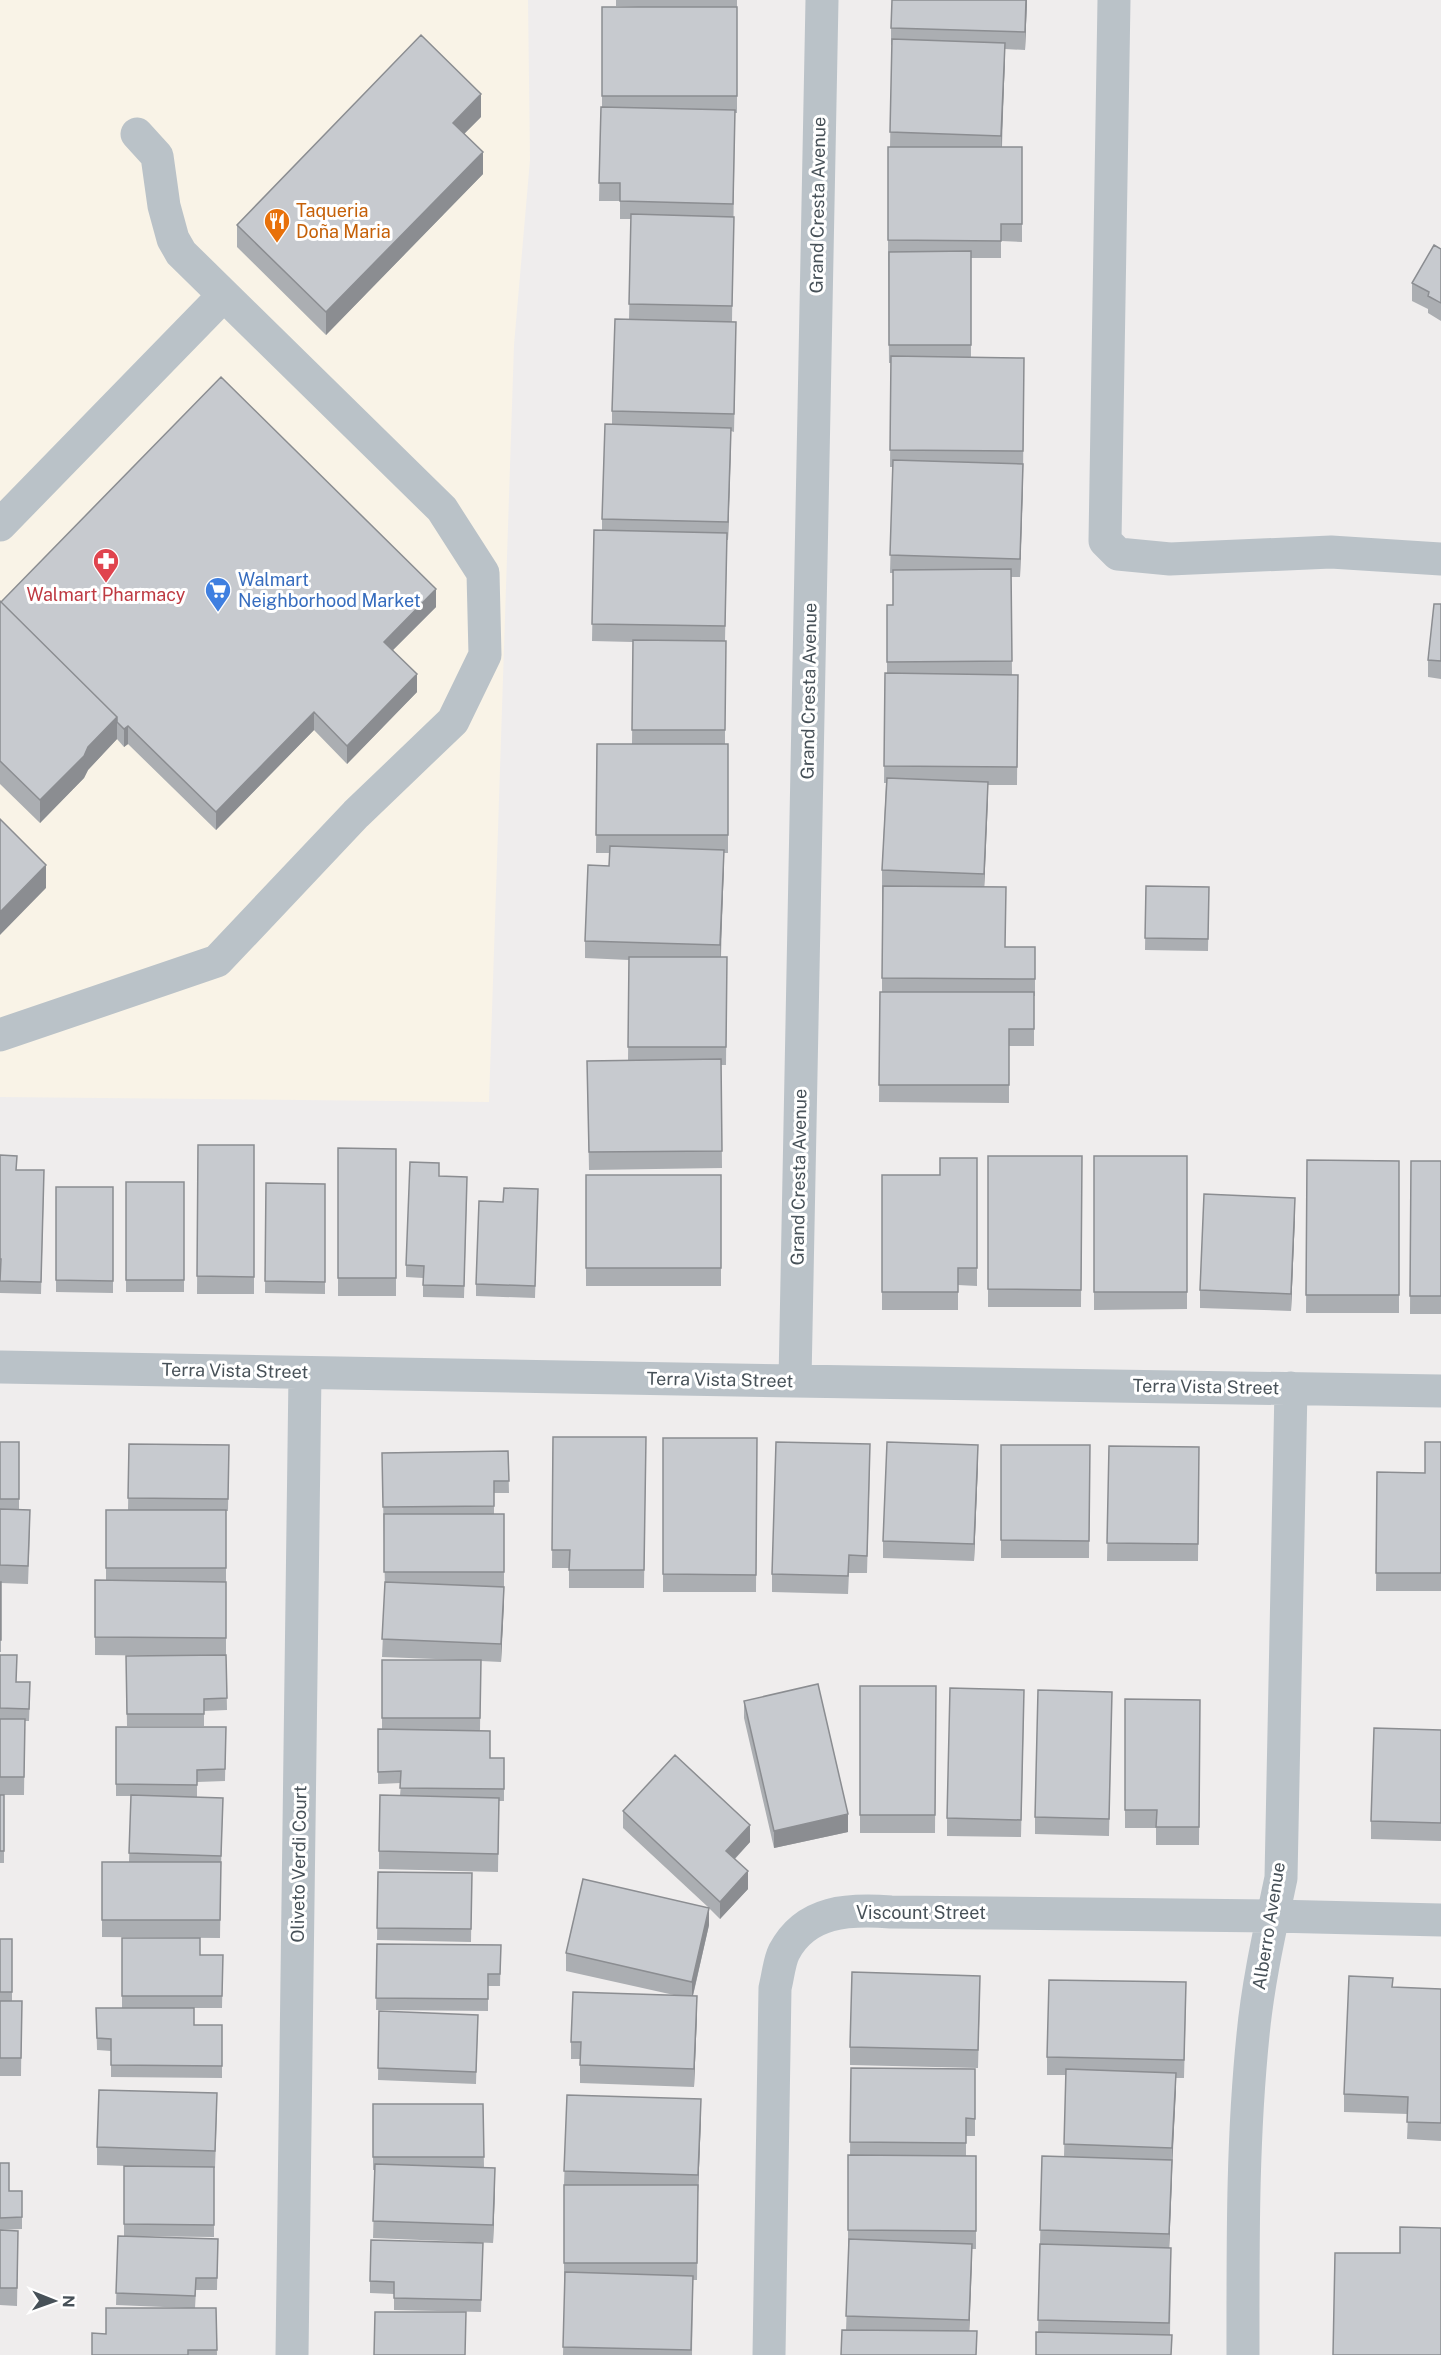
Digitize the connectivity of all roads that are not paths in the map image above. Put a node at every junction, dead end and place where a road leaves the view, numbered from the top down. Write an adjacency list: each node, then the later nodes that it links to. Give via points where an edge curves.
1 (822, 0): 10 (street, Grand Cresta Avenue)
2 (1114, 0): 6 (street, via 1105,542 1118,554 1170,559 1331,552)
3 (137, 134): 4 (street, via 157,156 173,239 193,267)
4 (223, 296): 5 (street); 7 (street, via 442,509 483,573 485,655 453,721 356,814 217,962)
5 (0, 525)
6 (1441, 559)
7 (0, 1035)
8 (0, 1367): 9 (street, Terra Vista Street)
9 (305, 1373): 10 (street, Terra Vista Street); 15 (street, Oliveto Verdi Court)
10 (795, 1382): 11 (street, Terra Vista Street)
11 (1291, 1388): 12 (street, Terra Vista Street); 13 (street, Alberro Avenue, via 1281,1878)
12 (1441, 1390)
13 (1273, 1916): 14 (street, Viscount Street); 16 (street, Viscount Street, via 858,1910 825,1916 803,1926 784,1953 775,1988); 17 (street, Alberro Avenue, via 1253,2035 1244,2155)
14 (1441, 1920)
15 (292, 2355)
16 (769, 2355)
17 (1243, 2355)

